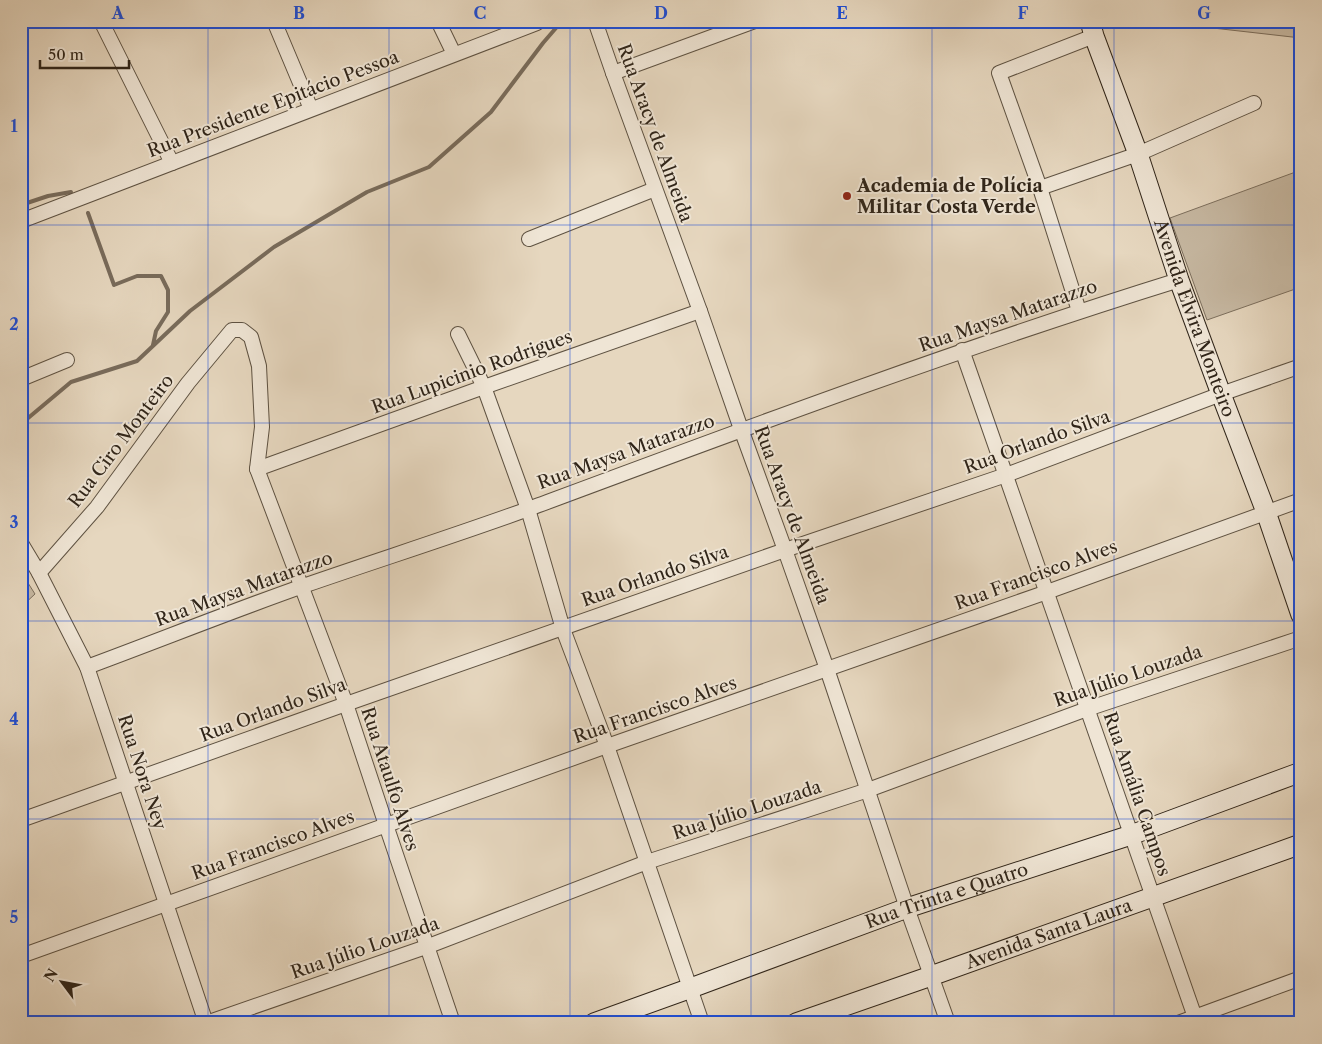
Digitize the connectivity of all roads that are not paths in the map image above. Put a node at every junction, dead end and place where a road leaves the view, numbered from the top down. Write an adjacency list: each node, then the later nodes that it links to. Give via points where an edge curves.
1 (101, 21): 13 (street)
2 (274, 21): 11 (street)
3 (438, 21): 8 (street)
4 (538, 21): 8 (street, Rua Presidente Epitácio Pessoa)
5 (595, 21): 9 (street, Rua Aracy de Almeida)
6 (755, 21): 9 (street)
7 (1092, 29): 12 (street, Avenida Elvira Monteiro); 14 (street, via 999,73)
8 (454, 54): 11 (street, Rua Presidente Epitácio Pessoa)
9 (613, 73): 15 (street, Rua Aracy de Almeida)
10 (1254, 104): 12 (street)
11 (311, 109): 13 (street, Rua Presidente Epitácio Pessoa)
12 (1138, 154): 14 (street); 18 (street, Avenida Elvira Monteiro)
13 (172, 162): 16 (street, Rua Presidente Epitácio Pessoa)
14 (1040, 188): 20 (street)
15 (655, 189): 17 (street); 19 (street, Rua Aracy de Almeida)
16 (21, 222)
17 (529, 239)
18 (1179, 280): 20 (street, Rua Maysa Matarazzo); 28 (street, Avenida Elvira Monteiro)
19 (700, 311): 27 (street, Rua Lupicinio Rodrigues); 29 (street, Rua Aracy de Almeida)
20 (1079, 311): 23 (street, Rua Maysa Matarazzo)
21 (232, 330): 30 (street, Rua Ataulfo Alves, via 242,330 252,337 259,366 262,427); 37 (street, Rua Ciro Monteiro, via 188,382 97,507)
22 (458, 334): 27 (street)
23 (962, 350): 29 (street, Rua Maysa Matarazzo); 31 (street, Rua Amália Campos)
24 (67, 360): 26 (street)
25 (1301, 366): 28 (street, Rua Orlando Silva)
26 (21, 379)
27 (484, 387): 30 (street, Rua Lupicinio Rodrigues); 33 (street)
28 (1221, 394): 31 (street, Rua Orlando Silva); 34 (street, Avenida Elvira Monteiro)
29 (741, 429): 33 (street, Rua Maysa Matarazzo); 36 (street, Rua Aracy de Almeida)
30 (257, 469): 38 (street, Rua Ataulfo Alves)
31 (1006, 475): 36 (street, Rua Orlando Silva); 39 (street, Rua Amália Campos)
32 (1301, 500): 34 (street, Rua Francisco Alves)
33 (528, 509): 38 (street, Rua Maysa Matarazzo); 41 (street)
34 (1266, 512): 39 (street, Rua Francisco Alves); 40 (street, Avenida Elvira Monteiro)
35 (21, 543): 37 (street, Rua Nora Ney)
36 (785, 550): 41 (street, Rua Orlando Silva); 44 (street, Rua Aracy de Almeida)
37 (39, 573): 43 (street, Rua Nora Ney)
38 (302, 586): 43 (street, Rua Maysa Matarazzo); 45 (street, Rua Ataulfo Alves)
39 (1046, 592): 44 (street, Rua Francisco Alves); 46 (street, Rua Amália Campos)
40 (1301, 615)
41 (563, 629): 45 (street, Rua Orlando Silva); 47 (street)
42 (1301, 638): 46 (street, Rua Júlio Louzada)
43 (87, 667): 49 (street, Rua Nora Ney)
44 (827, 669): 47 (street, Rua Francisco Alves); 50 (street, Rua Aracy de Almeida)
45 (346, 704): 49 (street, Rua Orlando Silva); 52 (street, Rua Ataulfo Alves)
46 (1087, 709): 50 (street, Rua Júlio Louzada); 53 (street, Rua Amália Campos)
47 (607, 746): 52 (street, Rua Francisco Alves); 55 (street)
48 (1301, 772): 53 (street, Rua Trinta e Quatro)
49 (126, 783): 51 (street, Rua Orlando Silva); 57 (street, Rua Nora Ney)
50 (868, 790): 55 (street, Rua Júlio Louzada); 58 (street, Rua Aracy de Almeida)
51 (21, 820)
52 (386, 825): 57 (street, Rua Francisco Alves); 59 (street, Rua Ataulfo Alves)
53 (1131, 835): 56 (street, Rua Amália Campos); 58 (street, Rua Trinta e Quatro)
54 (1301, 844): 56 (street, Avenida Santa Laura)
55 (647, 862): 59 (street, Rua Júlio Louzada); 63 (street)
56 (1153, 897): 61 (street, Avenida Santa Laura); 64 (street, Rua Amália Campos)
57 (166, 903): 60 (street, Rua Francisco Alves); 65 (street, Rua Nora Ney)
58 (907, 908): 61 (street, Rua Aracy de Almeida); 63 (street, Rua Trinta e Quatro)
59 (426, 947): 65 (street, Rua Júlio Louzada); 66 (street, Rua Ataulfo Alves)
60 (21, 956)
61 (931, 976): 69 (street, Avenida Santa Laura); 70 (street, Rua Aracy de Almeida)
62 (1301, 978): 64 (street)
63 (690, 988): 67 (street, Rua Trinta e Quatro); 68 (street)
64 (1196, 1020): 71 (street)
65 (206, 1023)
66 (453, 1023)
67 (594, 1023)
68 (702, 1023)
69 (796, 1023)
70 (948, 1023)
71 (1178, 1023)

